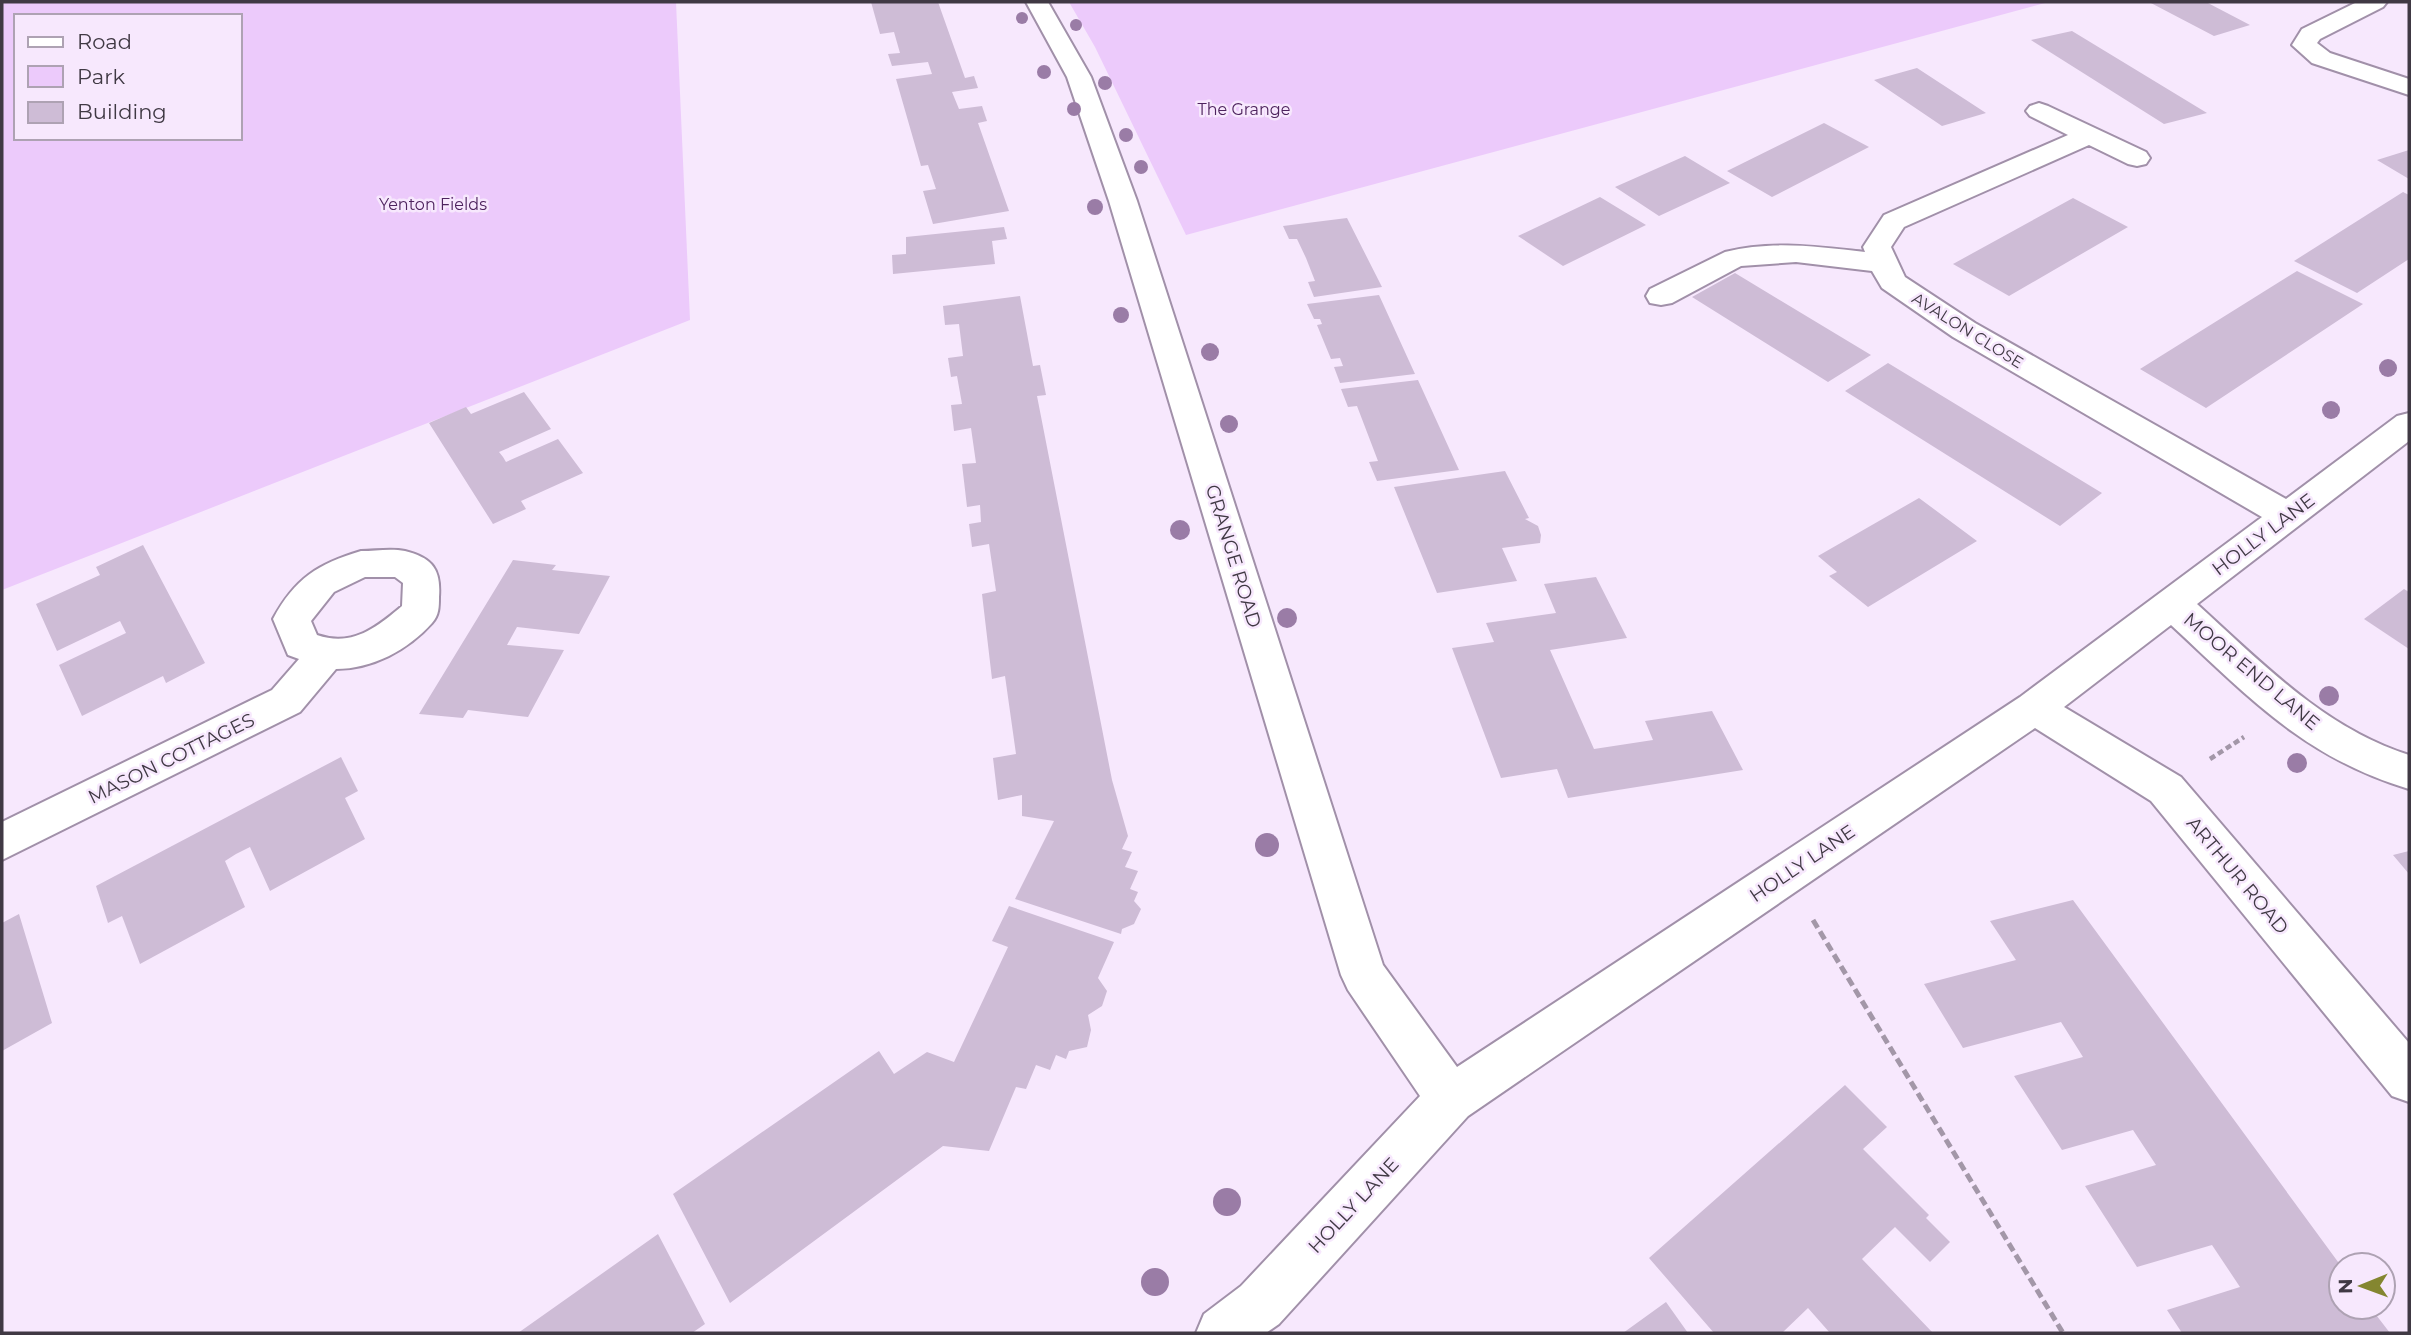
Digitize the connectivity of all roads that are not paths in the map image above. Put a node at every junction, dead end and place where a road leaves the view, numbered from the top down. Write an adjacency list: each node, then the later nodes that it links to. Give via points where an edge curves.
1 (1037, 2): 17 (street, GRANGE ROAD, via 1079,77 1123,201 1364,975)
2 (2375, 2): 3 (street, via 2310,34 2304,45 2321,58)
3 (2409, 87)
4 (2039, 110): 5 (street)
5 (2087, 136): 6 (street); 7 (street, via 1894,221 1877,247)
6 (2137, 158)
7 (1883, 262): 8 (street, via 1796,253 1735,258); 10 (street, AVALON CLOSE, via 1892,282 1964,330)
8 (1661, 296)
9 (2409, 424): 10 (street, HOLLY LANE)
10 (2288, 516): 11 (street, HOLLY LANE)
11 (2172, 604): 13 (street, HOLLY LANE); 14 (street, MOOR END LANE, via 2288,706 2341,744)
12 (325, 656): 15 (street, MASON COTTAGES, via 286,701)
13 (2035, 708): 16 (street, ARTHUR ROAD, via 2166,789); 17 (street, HOLLY LANE)
14 (2409, 772)
15 (2, 842)
16 (2409, 1079)
17 (1451, 1099): 18 (street, HOLLY LANE, via 1260,1306)
18 (1223, 1333)

